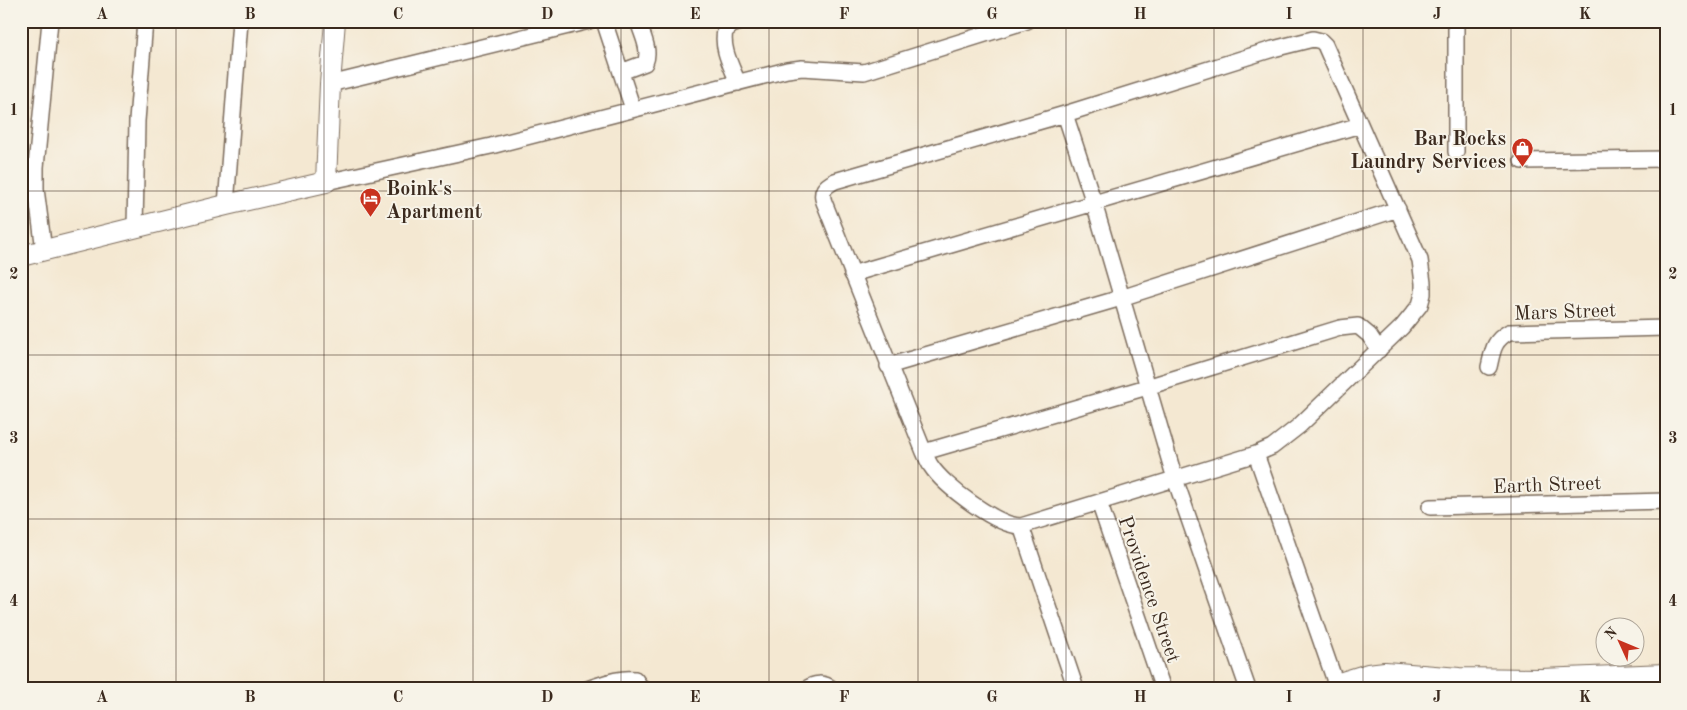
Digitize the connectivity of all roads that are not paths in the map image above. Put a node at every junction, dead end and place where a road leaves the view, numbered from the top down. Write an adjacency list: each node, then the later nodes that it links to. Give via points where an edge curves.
1 (50, 21): 25 (street, via 36,167)
2 (145, 21): 24 (street, via 137,121)
3 (240, 21): 22 (street)
4 (335, 21): 13 (street)
5 (589, 21): 13 (street)
6 (604, 21): 11 (street)
7 (638, 21): 11 (street, via 648,57 645,64)
8 (744, 21): 12 (street, via 732,25 725,31 723,39)
9 (1027, 21): 12 (street, via 864,72 802,68)
10 (1456, 21): 17 (street)
11 (621, 72): 14 (street)
12 (738, 83): 14 (street)
13 (330, 84): 20 (street)
14 (632, 109): 20 (street, via 491,146)
15 (1065, 114): 16 (street, via 1313,39 1326,46); 21 (street); 27 (street, via 828,184 822,196)
16 (1360, 125): 21 (street); 23 (street)
17 (1456, 152)
18 (1666, 159): 19 (street)
19 (1522, 161)
20 (326, 182): 22 (street)
21 (1094, 203): 27 (street); 28 (street)
22 (226, 205): 24 (street)
23 (1398, 209): 28 (street); 30 (street, via 1420,260 1423,294 1420,306)
24 (135, 228): 25 (street)
25 (44, 250): 26 (street)
26 (21, 256)
27 (852, 274): 31 (street)
28 (1121, 298): 31 (street); 33 (street)
29 (1666, 328): 32 (street, Mars Street, via 1509,332 1495,344)
30 (1379, 350): 33 (street, via 1358,326 1340,328); 35 (street, via 1286,437)
31 (888, 366): 34 (street)
32 (1489, 367)
33 (1147, 387): 34 (street); 36 (street)
34 (924, 452): 40 (street, via 941,478 967,500 994,517 1013,526)
35 (1256, 454): 36 (street); 43 (street)
36 (1175, 480): 38 (street); 50 (street)
37 (1666, 501): 39 (street, Earth Street)
38 (1099, 502): 40 (street); 49 (street, Providence Street)
39 (1430, 507)
40 (1021, 526): 48 (street)
41 (1666, 674): 42 (street)
42 (1388, 680): 43 (street, via 1368,674)
43 (1336, 686)
44 (587, 689): 45 (street, via 628,678 635,679)
45 (642, 689)
46 (806, 689): 47 (street, via 820,684)
47 (832, 689)
48 (1076, 689)
49 (1163, 689)
50 (1248, 689)

